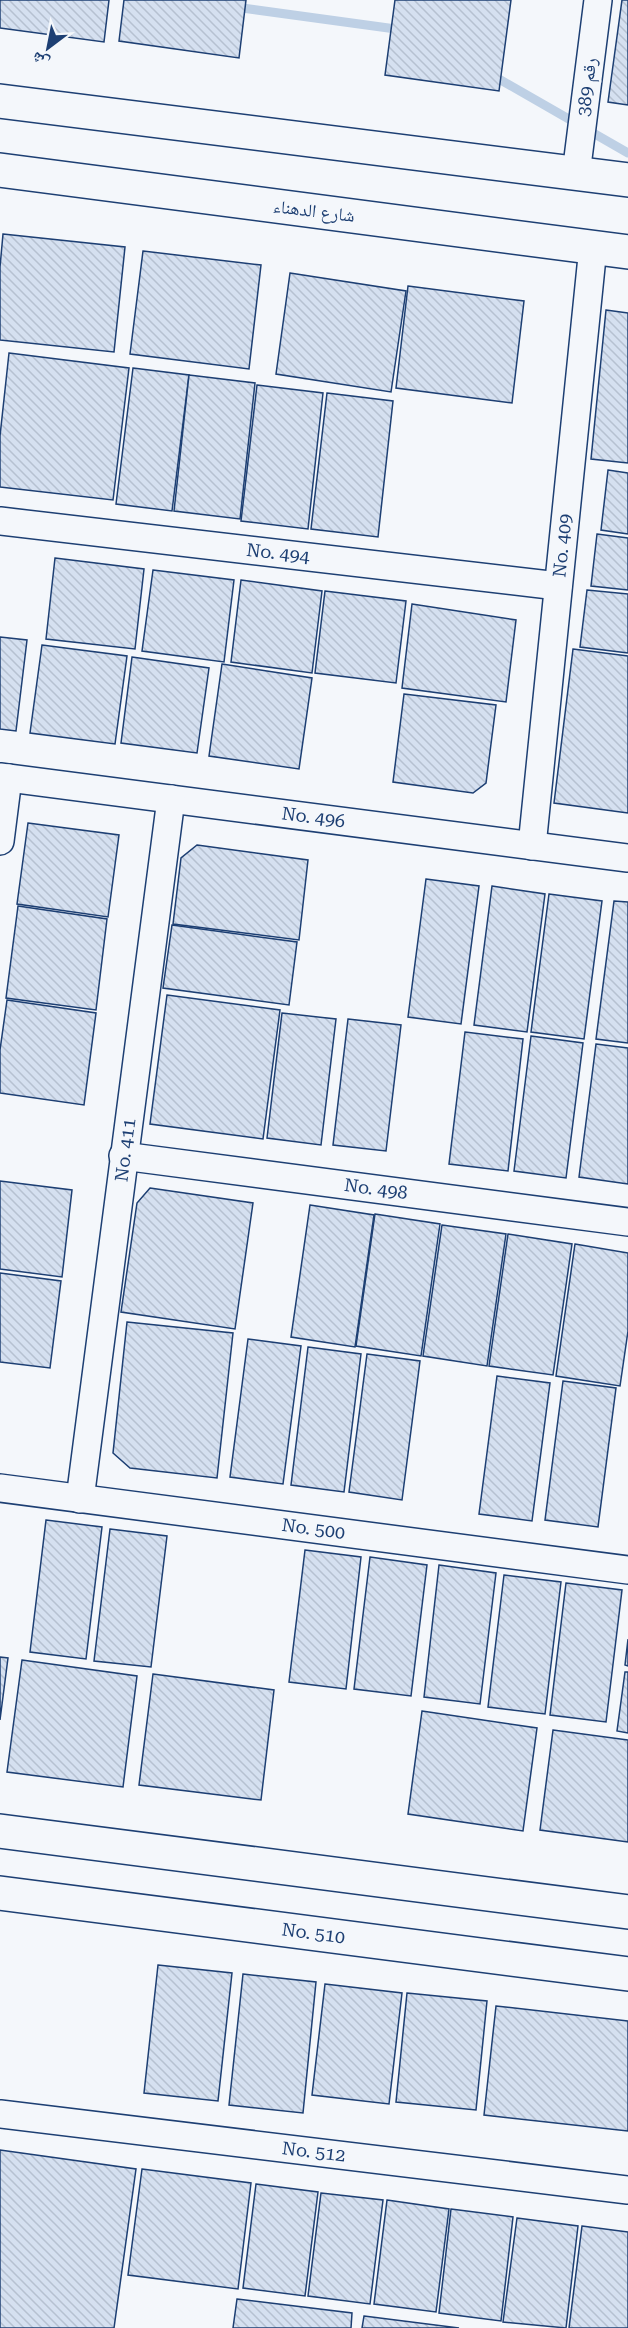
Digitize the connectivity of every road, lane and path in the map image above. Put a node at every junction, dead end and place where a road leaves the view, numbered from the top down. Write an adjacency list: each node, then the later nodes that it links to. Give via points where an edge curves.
1 (598, 0): 4 (street, رقم 389)
2 (0, 101): 4 (street)
3 (0, 170): 6 (street, شارع الدهناء)
4 (576, 174): 5 (street)
5 (628, 180)
6 (593, 247): 7 (street, شارع الدهناء); 9 (street, No. 409)
7 (628, 252)
8 (0, 521): 9 (street, No. 494)
9 (558, 586): 13 (street, No. 409)
10 (4, 778): 11 (street, No. 496); 12 (street)
11 (171, 799): 13 (street, No. 496); 15 (street, No. 411)
12 (0, 841)
13 (532, 846): 14 (street, No. 496)
14 (628, 858)
15 (123, 1156): 16 (street, No. 498); 18 (street, No. 411)
16 (628, 1221)
17 (0, 1488): 18 (street, No. 500)
18 (80, 1499): 19 (street, No. 500)
19 (628, 1570)
20 (0, 1831): 22 (street)
21 (0, 1893): 23 (street, No. 510)
22 (628, 1912)
23 (628, 1974)
24 (0, 2114): 25 (street, No. 512)
25 (628, 2190)

